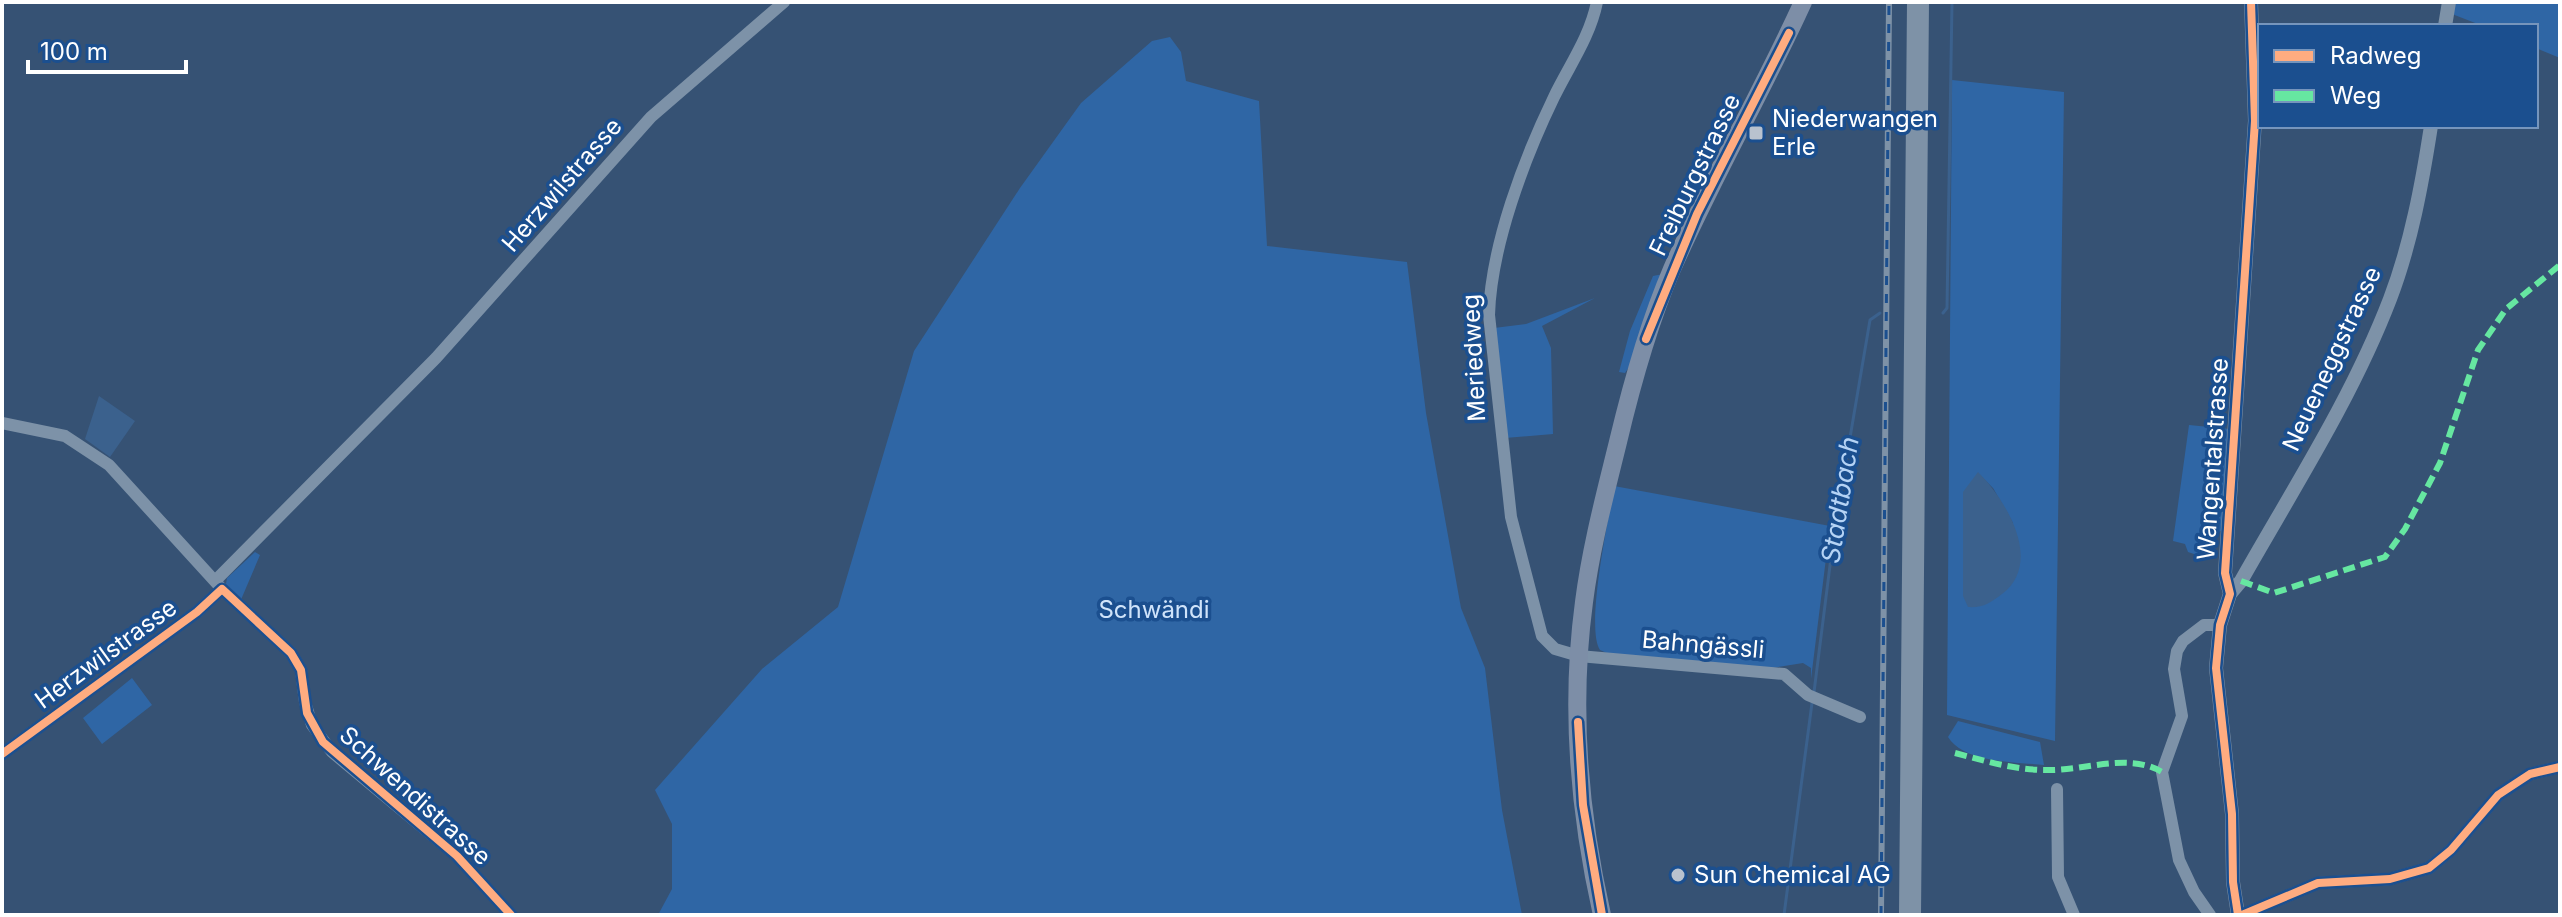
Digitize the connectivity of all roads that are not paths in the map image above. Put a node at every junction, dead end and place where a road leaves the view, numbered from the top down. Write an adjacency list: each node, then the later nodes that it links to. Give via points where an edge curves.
1 (784, 2): 11 (street, Herzwilstrasse, via 651,117 436,358)
2 (1597, 2): 14 (street, Meriedweg, via 1584,41 1536,136 1497,261 1489,315 1511,517 1534,608 1547,644)
3 (1803, 2): 14 (main road, Freiburgstrasse, via 1697,214 1646,339 1598,522)
4 (1918, 2): 21 (highway)
5 (1933, 2): 22 (highway)
6 (2251, 2): 12 (street, Wangentalstrasse, via 2256,94 2225,573)
7 (2449, 2): 8 (street)
8 (2445, 24)
9 (2431, 128): 12 (street, Neueneggstrasse, via 2419,198 2389,301 2320,442)
10 (2, 423): 11 (street, Schwendistrasse, via 65,436 93,452)
11 (219, 585): 16 (street, Herzwilstrasse, via 197,612); 19 (street, Schwendistrasse, via 291,653 301,670 307,713 323,742 457,856)
12 (2230, 594): 13 (street, Wangentalstrasse)
13 (2220, 625): 24 (street, via 2204,625 2177,651 2174,669 2182,716 2162,772 2179,860); 25 (street, Wangentalstrasse, via 2216,668)
14 (1579, 656): 15 (street, Bahngässli, via 1784,674 1808,695); 20 (main road, Freiburgstrasse, via 1581,792)
15 (1860, 717)
16 (2, 754)
17 (2560, 767): 25 (street, via 2530,774 2498,795 2429,868 2390,879 2318,883)
18 (2057, 789): 23 (street, via 2058,877)
19 (511, 915)
20 (1602, 915)
21 (1910, 915)
22 (1925, 915)
23 (2074, 915)
24 (2210, 915)
25 (2240, 915)

